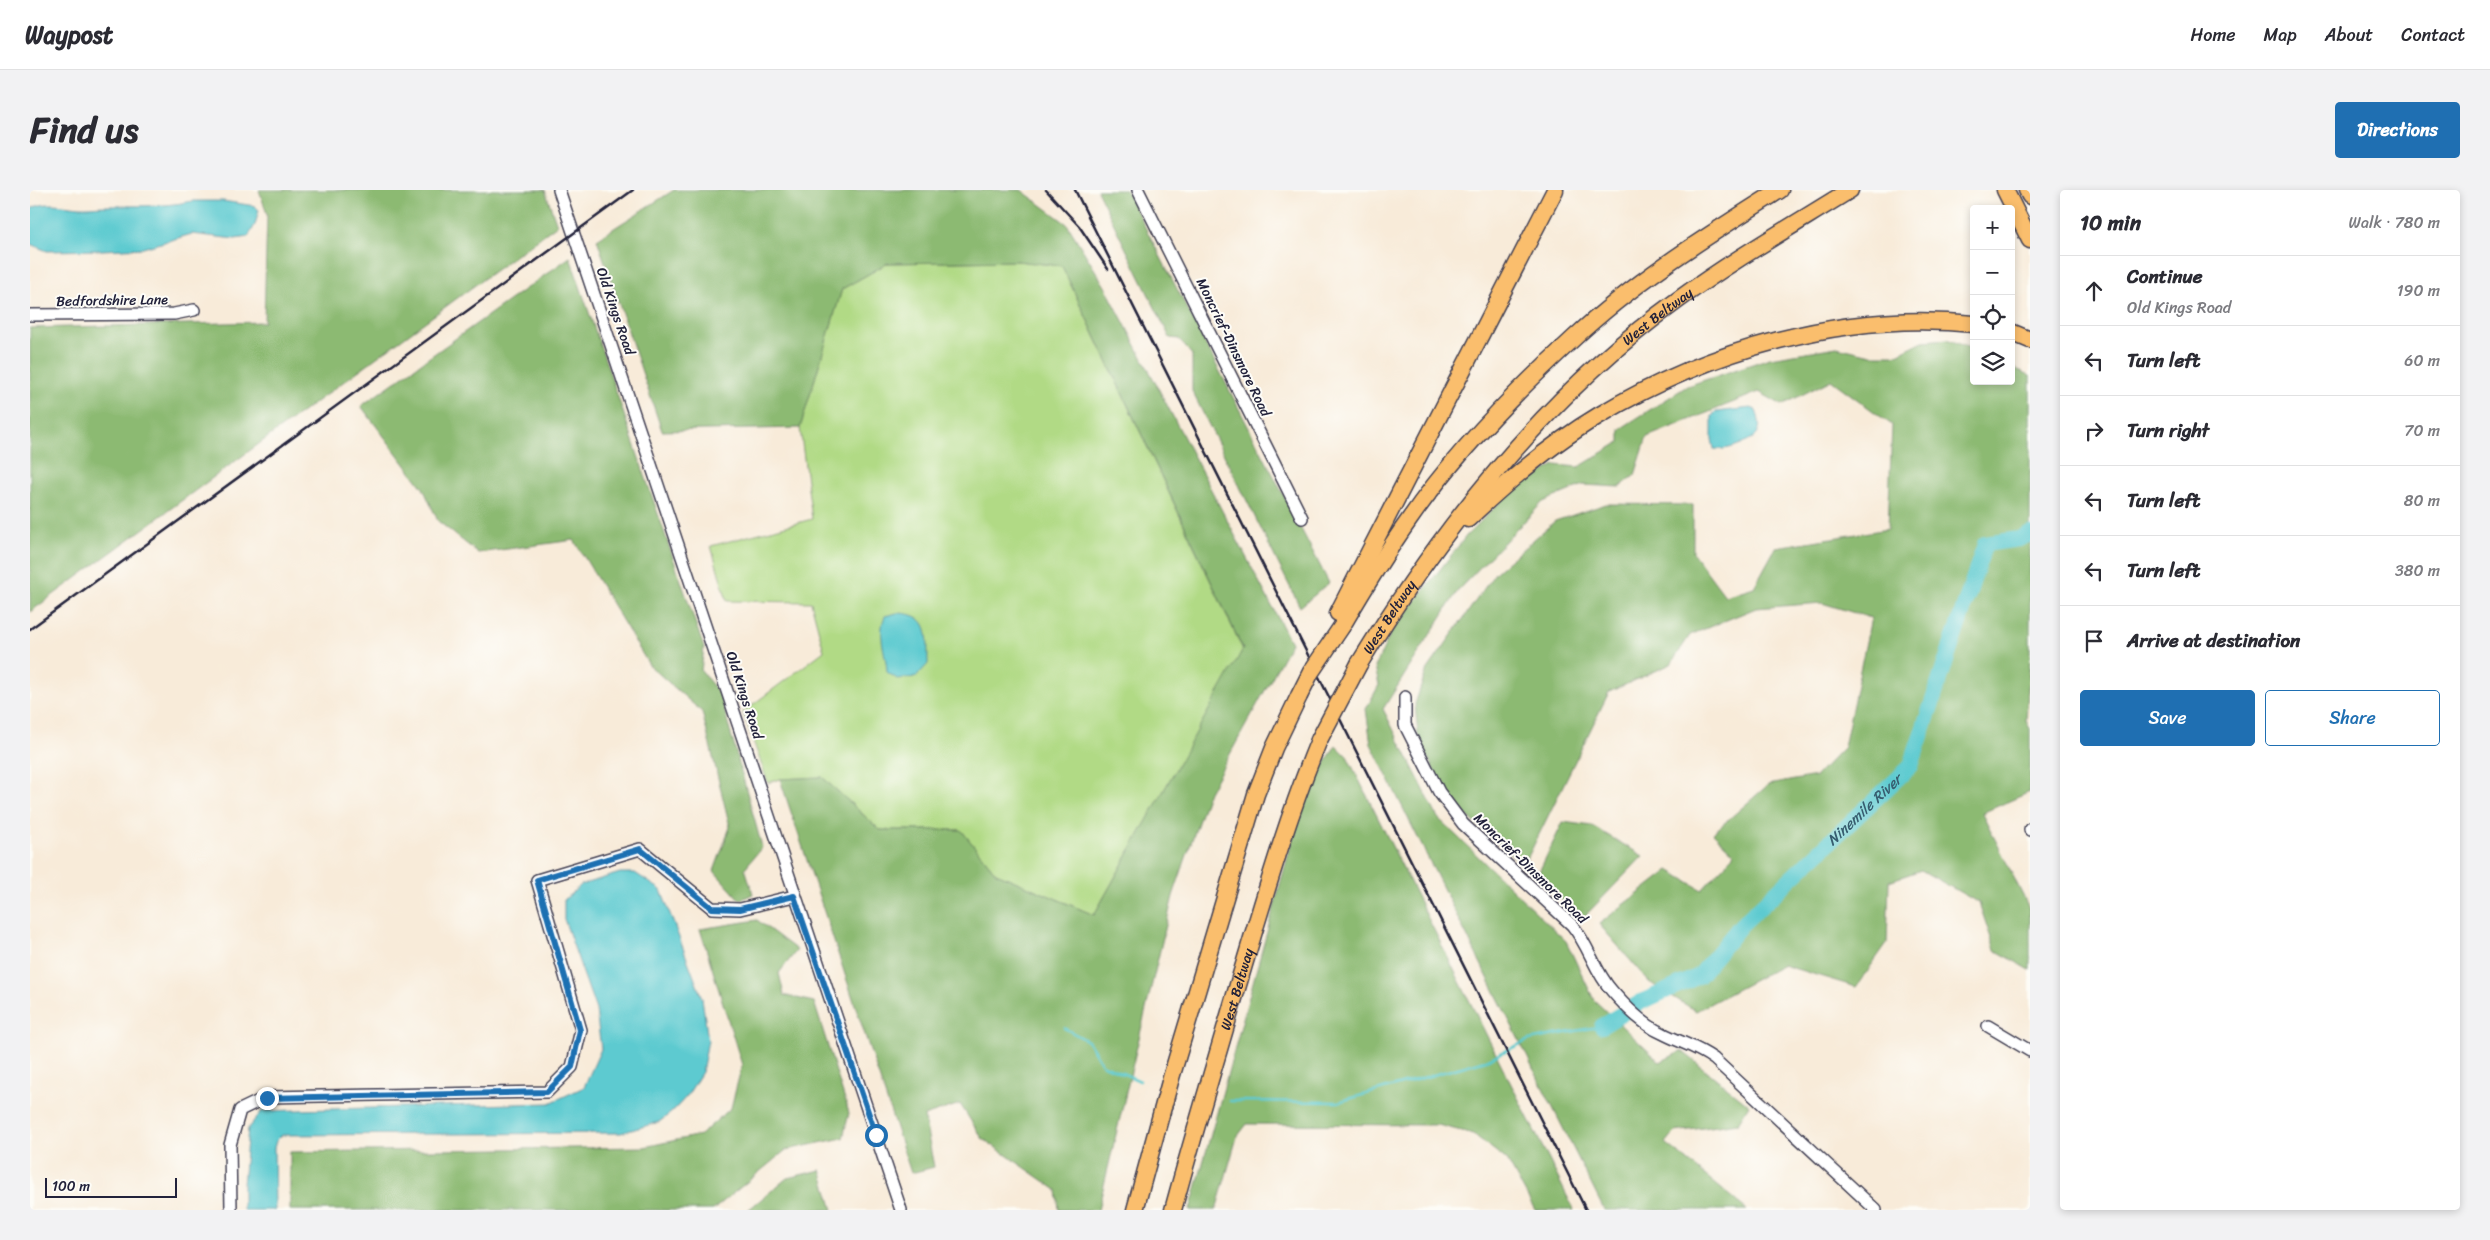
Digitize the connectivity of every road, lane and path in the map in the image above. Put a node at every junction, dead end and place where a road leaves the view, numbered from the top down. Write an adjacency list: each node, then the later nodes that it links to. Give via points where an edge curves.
1 (559, 190): 19 (street, Old Kings Road)
2 (1138, 190): 15 (street, Moncrief-Dinsmore Road)
3 (1554, 190): 17 (highway)
4 (1780, 190): 17 (highway, via 1666,265 1575,337 1484,428 1409,519)
5 (1850, 190): 16 (highway, West Beltway, via 1678,300 1607,358 1540,421 1479,490)
6 (2005, 190): 9 (highway)
7 (2027, 190): 8 (highway)
8 (2030, 196)
9 (2030, 240)
10 (194, 310): 11 (street, Bedfordshire Lane, via 174,314)
11 (30, 315)
12 (1970, 323): 16 (highway, via 1910,321 1828,330 1722,357 1662,381 1598,416 1546,451)
13 (2015, 334): 14 (highway)
14 (2030, 340)
15 (1302, 518)
16 (1435, 549): 25 (highway, West Beltway, bridge, via 1394,605 1359,664 1319,740 1297,794 1209,1080)
17 (1339, 621): 24 (highway, bridge, via 1274,748 1256,794)
18 (1405, 697): 26 (street, Moncrief-Dinsmore Road, via 1405,725 1449,808 1572,925 1612,992 1662,1034 1698,1048 1714,1059)
19 (794, 896): 22 (street, via 740,909 712,908 640,849 537,880 580,1030 572,1067 547,1092 267,1098 240,1110 230,1145); 23 (street, Old Kings Road)
20 (1988, 1026): 21 (street)
21 (2030, 1051)
22 (230, 1210)
23 (900, 1210)
24 (1135, 1210)
25 (1173, 1210)
26 (1876, 1210)

